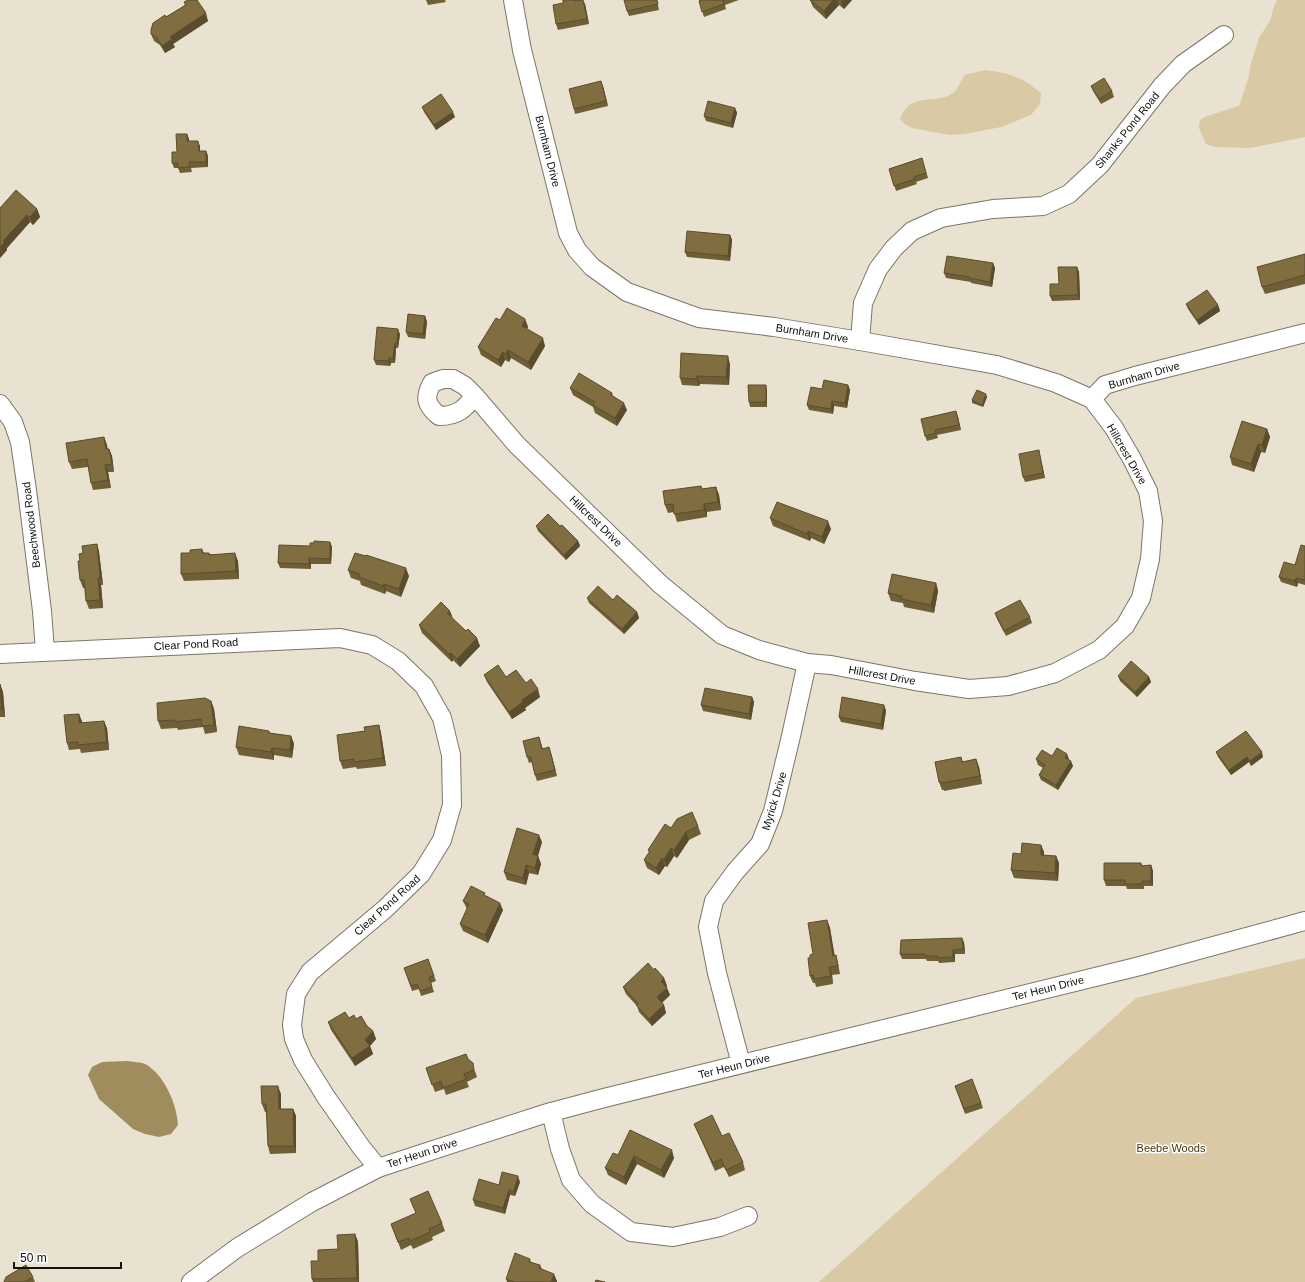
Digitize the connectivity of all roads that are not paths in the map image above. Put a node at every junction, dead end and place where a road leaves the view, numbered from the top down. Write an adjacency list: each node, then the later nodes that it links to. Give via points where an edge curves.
1 (513, 0): 4 (street, Burnham Drive, via 522,50 568,233 577,250 592,266 627,292 699,318)
2 (1224, 35): 4 (street, Shanks Pond Road, via 1183,64 1162,86 1100,165 1069,194 1043,206 941,218 912,231 894,248 878,269 863,303)
3 (1305, 333): 6 (street, Burnham Drive, via 1117,381 1105,385)
4 (860, 341): 6 (street, Burnham Drive, via 996,365 1056,383)
5 (475, 396): 10 (street, Hillcrest Drive, via 518,445 655,578 722,635 759,650)
6 (1092, 399): 10 (street, Hillcrest Drive, via 1114,428 1145,484 1153,521 1150,559 1141,598 1125,626 1099,650 1055,673 1008,686 969,689)
7 (0, 404): 8 (street, Beechwood Road, via 13,422 20,442)
8 (45, 651): 9 (street, Clear Pond Road); 14 (street, Clear Pond Road, via 340,638 372,645 398,661 424,686 442,718 452,755 452,805 442,840 421,874 385,909 310,972 296,994 292,1024 294,1039 303,1060 326,1097)
9 (0, 654)
10 (808, 663): 12 (street, Myrick Drive, via 773,811 760,844 714,901 708,927 717,973)
11 (1305, 921): 12 (street, Ter Heun Drive, via 1140,966)
12 (741, 1064): 13 (street, Ter Heun Drive)
13 (551, 1112): 14 (street, Ter Heun Drive); 15 (street, via 560,1149 572,1180 592,1204 630,1232 674,1237 720,1227)
14 (378, 1168): 16 (street, Ter Heun Drive, via 312,1202 237,1248)
15 (748, 1216)
16 (191, 1282)

